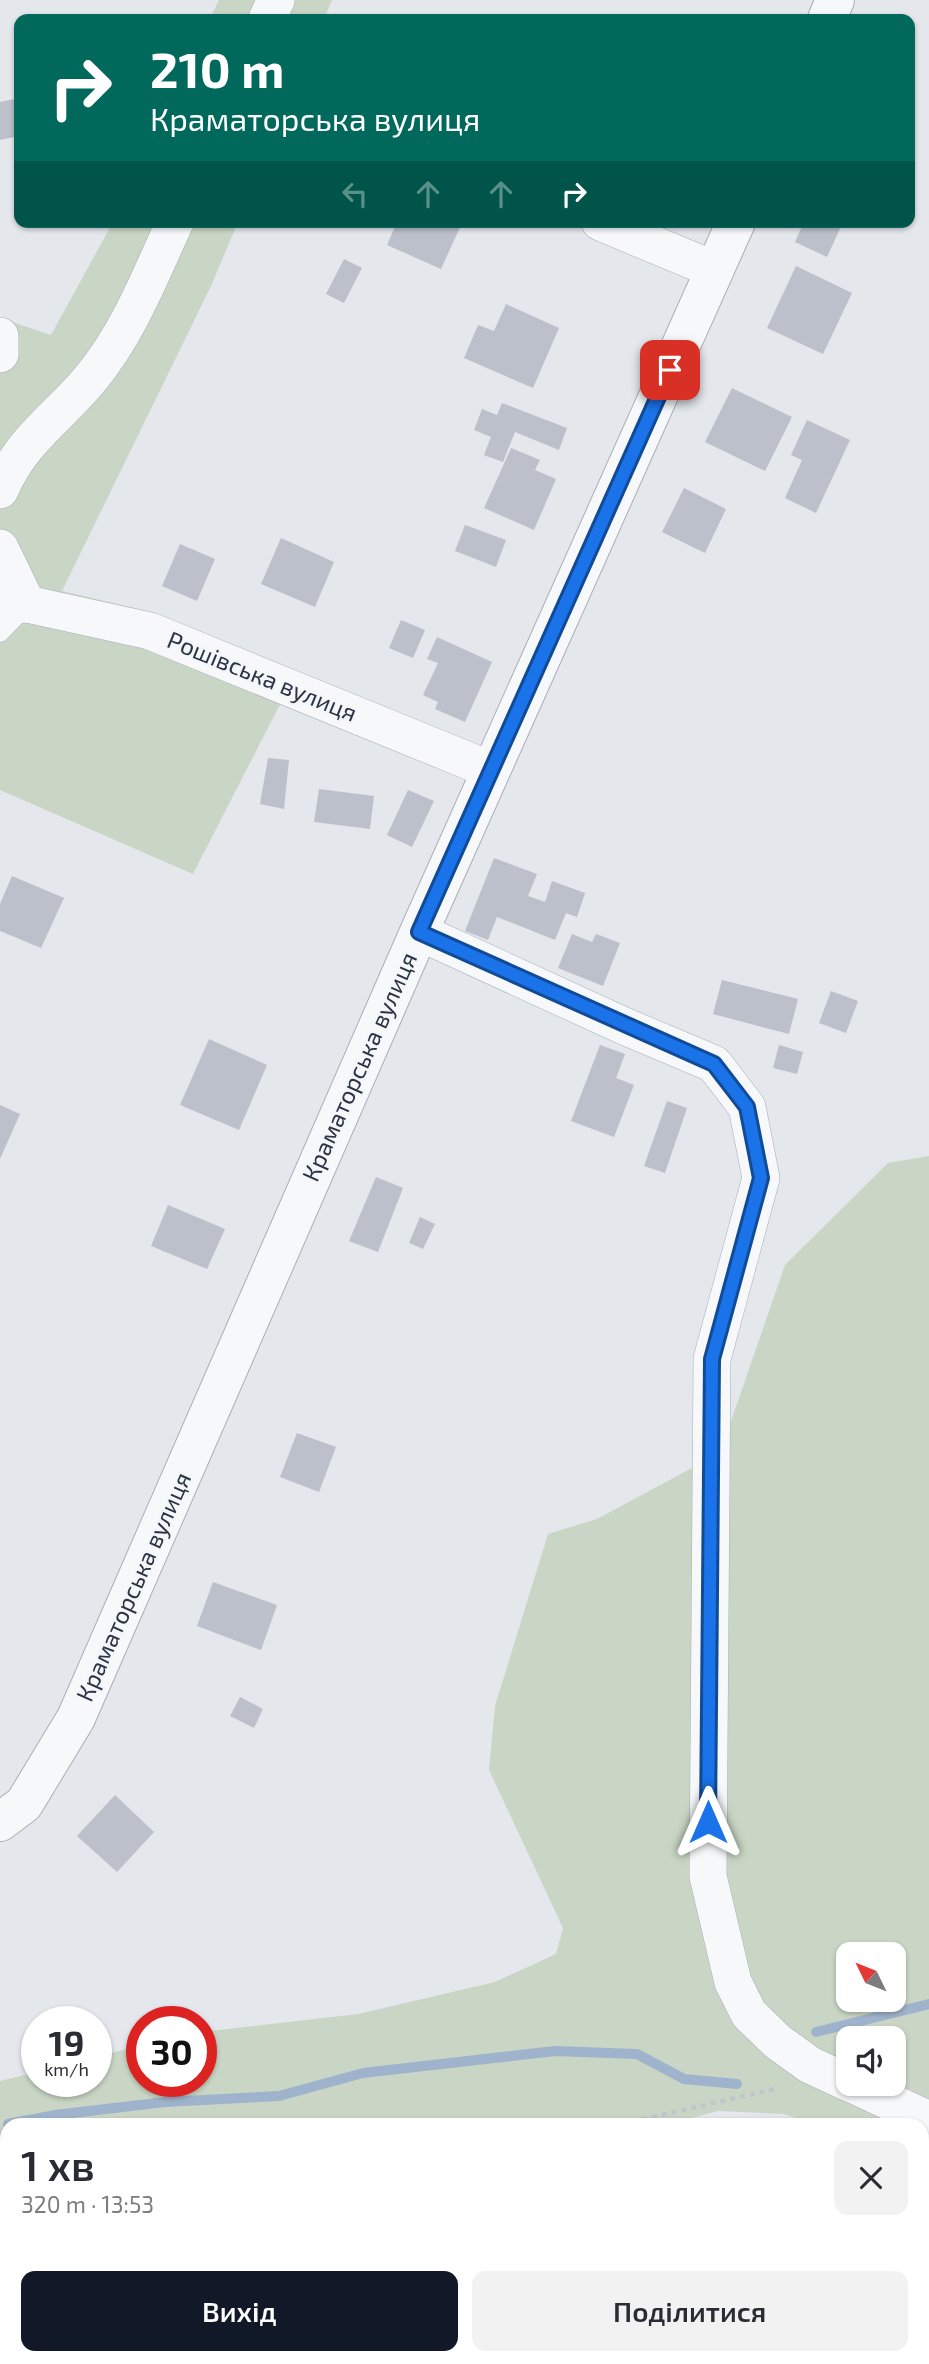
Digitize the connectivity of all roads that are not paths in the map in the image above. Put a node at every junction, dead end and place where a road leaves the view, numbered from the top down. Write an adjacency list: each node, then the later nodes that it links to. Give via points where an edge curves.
1 (172, 228): 7 (street, via 124,333 90,380 29,443)
2 (614, 228): 4 (street)
3 (733, 228): 4 (street, Краматорська вулиця)
4 (715, 270): 11 (street, Краматорська вулиця)
5 (0, 336): 6 (street)
6 (0, 354)
7 (0, 490)
8 (0, 548): 9 (street)
9 (13, 605): 10 (lane); 11 (street, Рошівська вулиця, via 150,631)
10 (0, 634)
11 (491, 770): 12 (street, Краматорська вулиця)
12 (419, 932): 13 (street, Краматорська вулиця, via 76,1718 24,1804); 14 (street, via 714,1064 747,1107 761,1178 712,1359 708,1876 733,1982 749,2014 778,2042)
13 (0, 1822)
14 (836, 2077)
15 (876, 2096): 16 (street)
16 (925, 2118)

